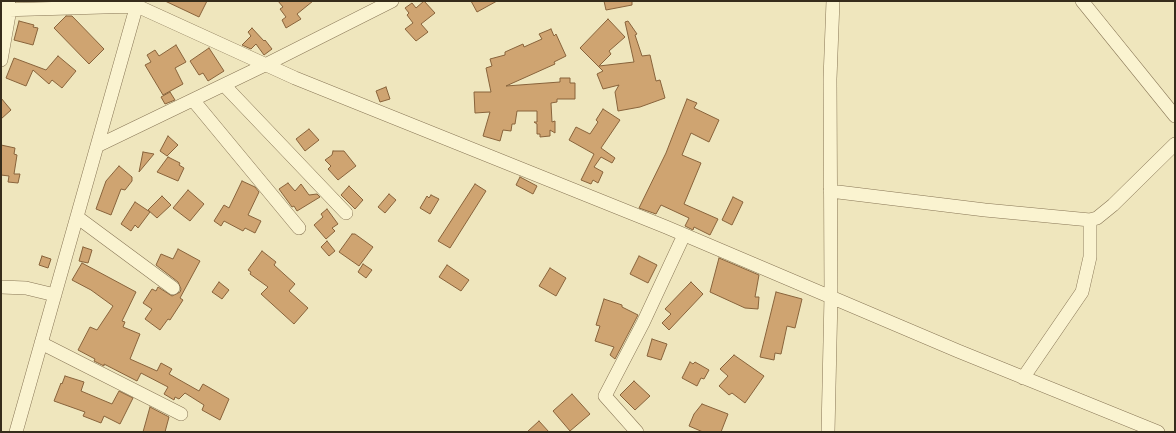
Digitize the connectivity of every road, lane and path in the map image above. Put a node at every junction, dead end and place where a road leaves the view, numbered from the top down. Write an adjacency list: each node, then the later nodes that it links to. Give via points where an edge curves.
1 (392, 1): 8 (street)
2 (833, 1): 14 (street)
3 (1082, 1): 11 (street)
4 (43, 4): 5 (street); 6 (street)
5 (137, 4): 8 (street); 13 (street)
6 (6, 7): 7 (street)
7 (1, 60)
8 (265, 65): 9 (street); 19 (street)
9 (224, 85): 10 (street); 15 (street)
10 (193, 100): 13 (street); 18 (street)
11 (1175, 116)
12 (1175, 144): 17 (street, via 1112,205 1097,218)
13 (97, 146): 16 (street)
14 (830, 191): 17 (street); 23 (street)
15 (346, 213)
16 (77, 217): 21 (street); 22 (street)
17 (1090, 220): 25 (street, via 1090,257 1082,292)
18 (299, 228)
19 (684, 235): 23 (street); 28 (street, via 605,396)
20 (1, 287): 22 (street, via 26,288)
21 (173, 288)
22 (55, 295): 24 (street)
23 (830, 296): 25 (street); 29 (street)
24 (41, 343): 26 (street); 27 (street)
25 (1023, 378): 30 (street)
26 (181, 414)
27 (16, 432)
28 (637, 432)
29 (828, 432)
30 (1158, 432)

